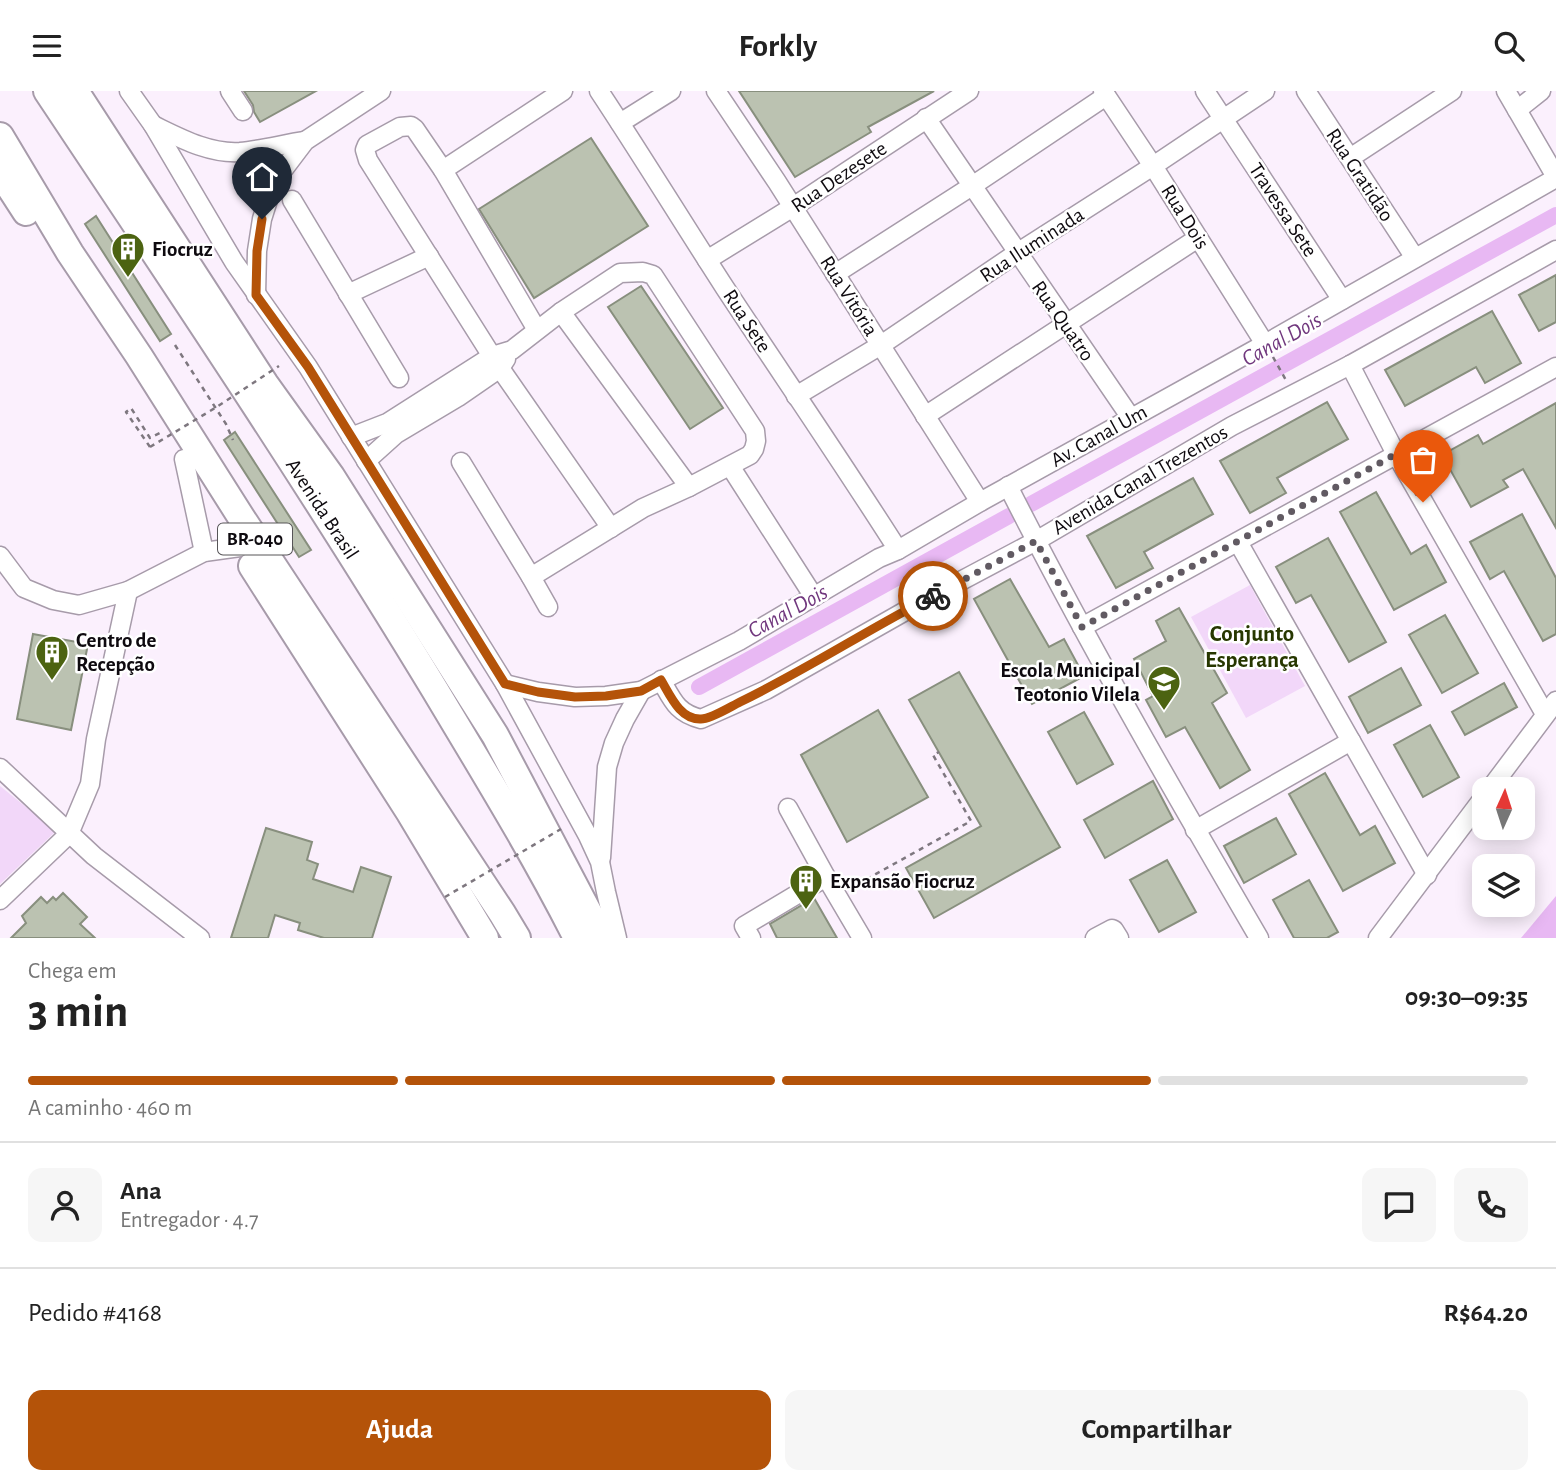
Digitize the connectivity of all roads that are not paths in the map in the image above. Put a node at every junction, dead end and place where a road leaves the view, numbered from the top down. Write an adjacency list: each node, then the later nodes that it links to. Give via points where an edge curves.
1 (47, 91): 76 (highway, Avenida Brasil)
2 (75, 91): 62 (highway, Avenida Brasil, via 265,384)
3 (128, 91): 23 (street)
4 (230, 91): 19 (street)
5 (381, 91): 25 (street)
6 (563, 91): 28 (street)
7 (599, 91): 22 (street, Rua Sete)
8 (671, 91): 22 (street)
9 (716, 91): 33 (street, Rua Vitória)
10 (969, 91): 20 (street, Rua Dezesete)
11 (1205, 91): 21 (street, Travessa Sete)
12 (1265, 91): 21 (street, Rua Iluminada)
13 (1306, 91): 26 (street, Rua Gratidão)
14 (1452, 91): 26 (street)
15 (1506, 91): 18 (street)
16 (1541, 91): 18 (street)
17 (1104, 94): 27 (street, Rua Dois); 31 (street)
18 (1517, 110): 30 (street)
19 (243, 111)
20 (926, 118): 31 (street, Rua Quatro); 33 (street, Rua Dezesete)
21 (1223, 119): 27 (street, Rua Iluminada); 43 (street, Travessa Sete)
22 (620, 123): 39 (street, Rua Sete)
23 (153, 125): 25 (street, via 186,141 226,151); 42 (street)
24 (0, 136): 96 (highway, BR-040, via 70,253)
25 (305, 141): 42 (street, via 277,178 268,200 257,251)
26 (1350, 158): 38 (street, Rua Gratidão)
27 (1153, 166): 34 (street, Rua Dois); 36 (street, Rua Iluminada)
28 (443, 170): 37 (street, via 411,126 400,127 365,150); 46 (street)
29 (0, 172): 58 (highway, via 158,439)
30 (1556, 177): 38 (street, Av. Canal Um)
31 (972, 186): 36 (street, Rua Quatro); 40 (street)
32 (292, 200): 41 (street)
33 (793, 207): 39 (street, Rua Dezesete); 40 (street, Rua Vitória)
34 (1198, 238): 45 (street); 48 (street, Rua Dois)
35 (1556, 250): 50 (street, Avenida Canal Trezentos)
36 (1017, 253): 45 (street, Rua Quatro); 47 (street, Rua Iluminada)
37 (429, 256): 41 (street); 49 (street)
38 (1415, 258): 43 (street, Av. Canal Um)
39 (707, 260): 53 (street, Rua Sete)
40 (835, 274): 47 (street, Rua Vitória)
41 (348, 294): 52 (street)
42 (256, 295): 56 (street)
43 (1342, 300): 48 (street, Av. Canal Um)
44 (561, 312): 46 (street); 61 (street, via 620,273 653,275 755,431 750,455); 63 (street)
45 (1066, 324): 54 (street); 55 (street, Rua Quatro)
46 (537, 330): 49 (street)
47 (881, 345): 53 (street, Rua Iluminada); 54 (street, Rua Vitória)
48 (1268, 351): 55 (street, Av. Canal Um)
49 (496, 362): 56 (street, via 387,423); 59 (street, via 458,397 396,434); 66 (street)
50 (1350, 365): 57 (street); 67 (street, Avenida Canal Trezentos, via 1232,426)
51 (1555, 370): 57 (street)
52 (399, 378)
53 (796, 396): 70 (street, Rua Sete)
54 (925, 416): 65 (street, Rua Vitória)
55 (1131, 418): 64 (street, Av. Canal Um)
56 (351, 437): 59 (street)
57 (1396, 454): 68 (street); 82 (street)
58 (184, 459): 69 (highway); 71 (street)
59 (366, 461): 80 (street)
60 (461, 462): 73 (street)
61 (730, 465): 63 (street); 75 (street)
62 (331, 475): 76 (highway); 98 (highway, Avenida Brasil, via 495,735)
63 (689, 487): 66 (street, via 643,507)
64 (1008, 487): 65 (street, Av. Canal Um); 67 (street)
65 (980, 502): 70 (street, Av. Canal Um)
66 (611, 528): 73 (street)
67 (1036, 541): 78 (street); 79 (street, Avenida Canal Trezentos, via 711,716 688,716 676,707)
68 (1238, 542): 78 (street); 83 (street)
69 (240, 547): 71 (street); 95 (highway)
70 (898, 550): 75 (street, Av. Canal Um)
71 (204, 552): 74 (street)
72 (0, 556): 74 (street, via 24,588 53,600 79,605)
73 (531, 577): 77 (street)
74 (128, 591): 89 (street, via 90,784)
75 (814, 597): 79 (street, Av. Canal Um)
76 (380, 599): 97 (highway, Avenida Brasil)
77 (548, 607)
78 (1082, 627): 88 (street)
79 (661, 680): 81 (street, Av. Canal Um)
80 (505, 684): 81 (street, via 575,697); 90 (street)
81 (641, 691): 90 (street, via 607,767)
82 (1550, 708): 85 (street)
83 (1351, 741): 88 (street); 91 (street)
84 (0, 768): 89 (street)
85 (1499, 777)
86 (788, 808): 92 (street)
87 (1472, 813): 91 (street)
88 (1195, 830): 104 (street)
89 (69, 834): 93 (street); 94 (street)
90 (600, 862): 99 (street)
91 (1427, 875): 105 (street)
92 (826, 877): 100 (street, via 744,926); 101 (street)
93 (0, 900)
94 (200, 938)
95 (485, 938)
96 (517, 938)
97 (577, 938)
98 (602, 938)
99 (617, 938)
100 (751, 938)
101 (862, 938)
102 (1095, 938): 103 (street, via 1112,929)
103 (1119, 938)
104 (1259, 938)
105 (1378, 938)

